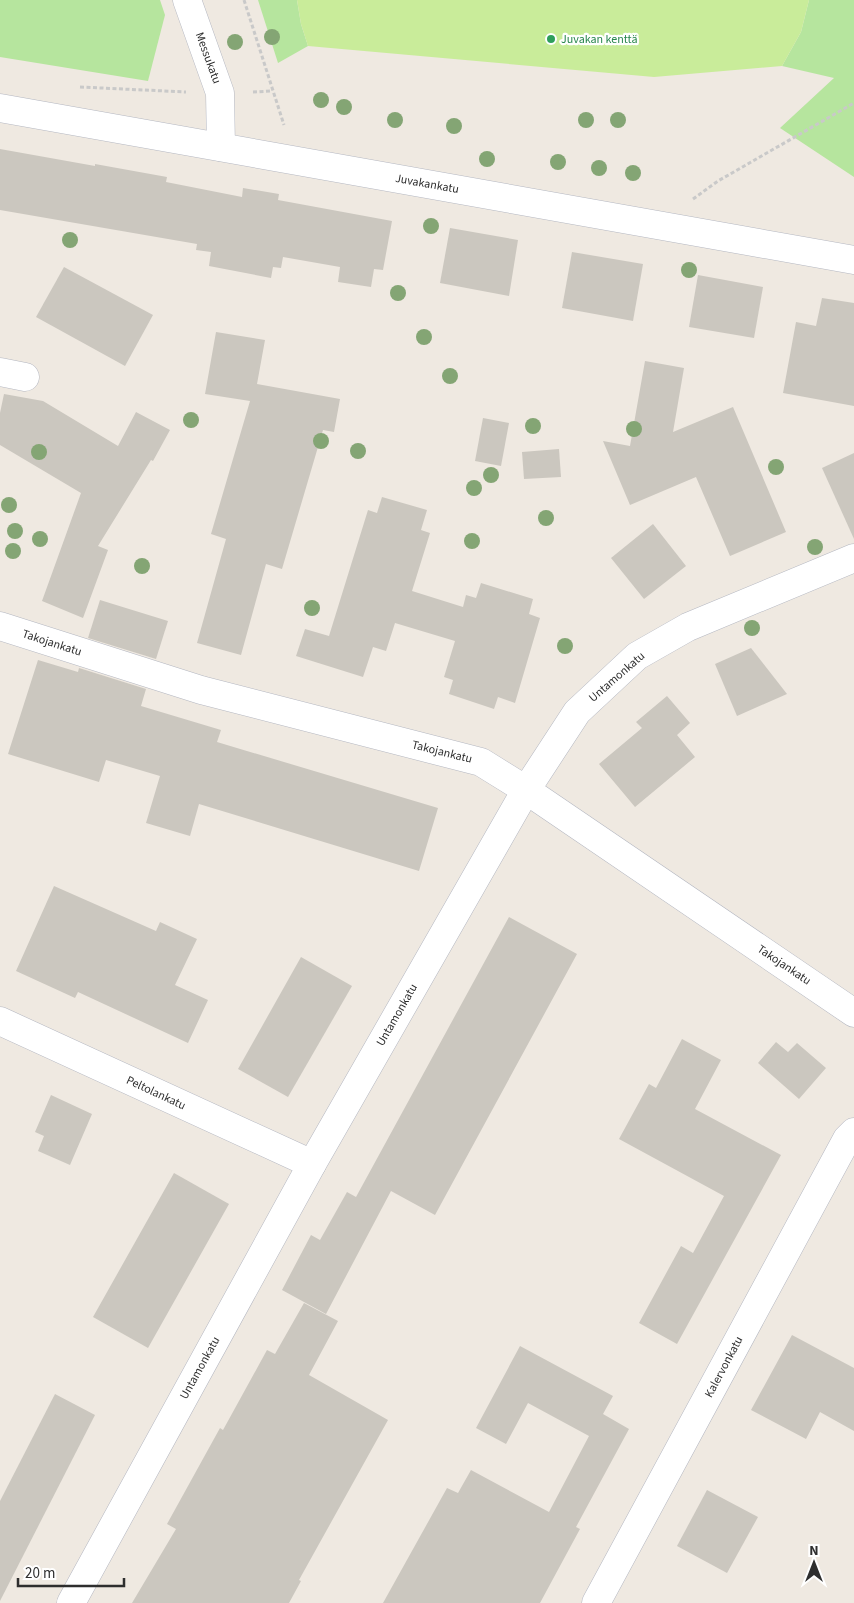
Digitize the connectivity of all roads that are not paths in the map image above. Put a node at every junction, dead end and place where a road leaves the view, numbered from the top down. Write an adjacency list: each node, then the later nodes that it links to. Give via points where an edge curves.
1 (187, 0): 3 (street, Messukatu, via 220,93)
2 (0, 108): 3 (street, Juvakankatu)
3 (222, 148): 4 (street, Juvakankatu)
4 (854, 260)
5 (854, 558): 7 (street, Untamonkatu, via 688,627 638,656 577,712)
6 (0, 626): 7 (street, Takojankatu, via 201,690 481,762)
7 (526, 790): 8 (street, Takojankatu); 11 (street, Untamonkatu)
8 (854, 1013)
9 (0, 1021): 11 (street, Peltolankatu)
10 (854, 1132): 13 (street, Kalervonkatu, via 847,1139)
11 (312, 1164): 12 (street, Untamonkatu)
12 (71, 1603)
13 (596, 1603)

